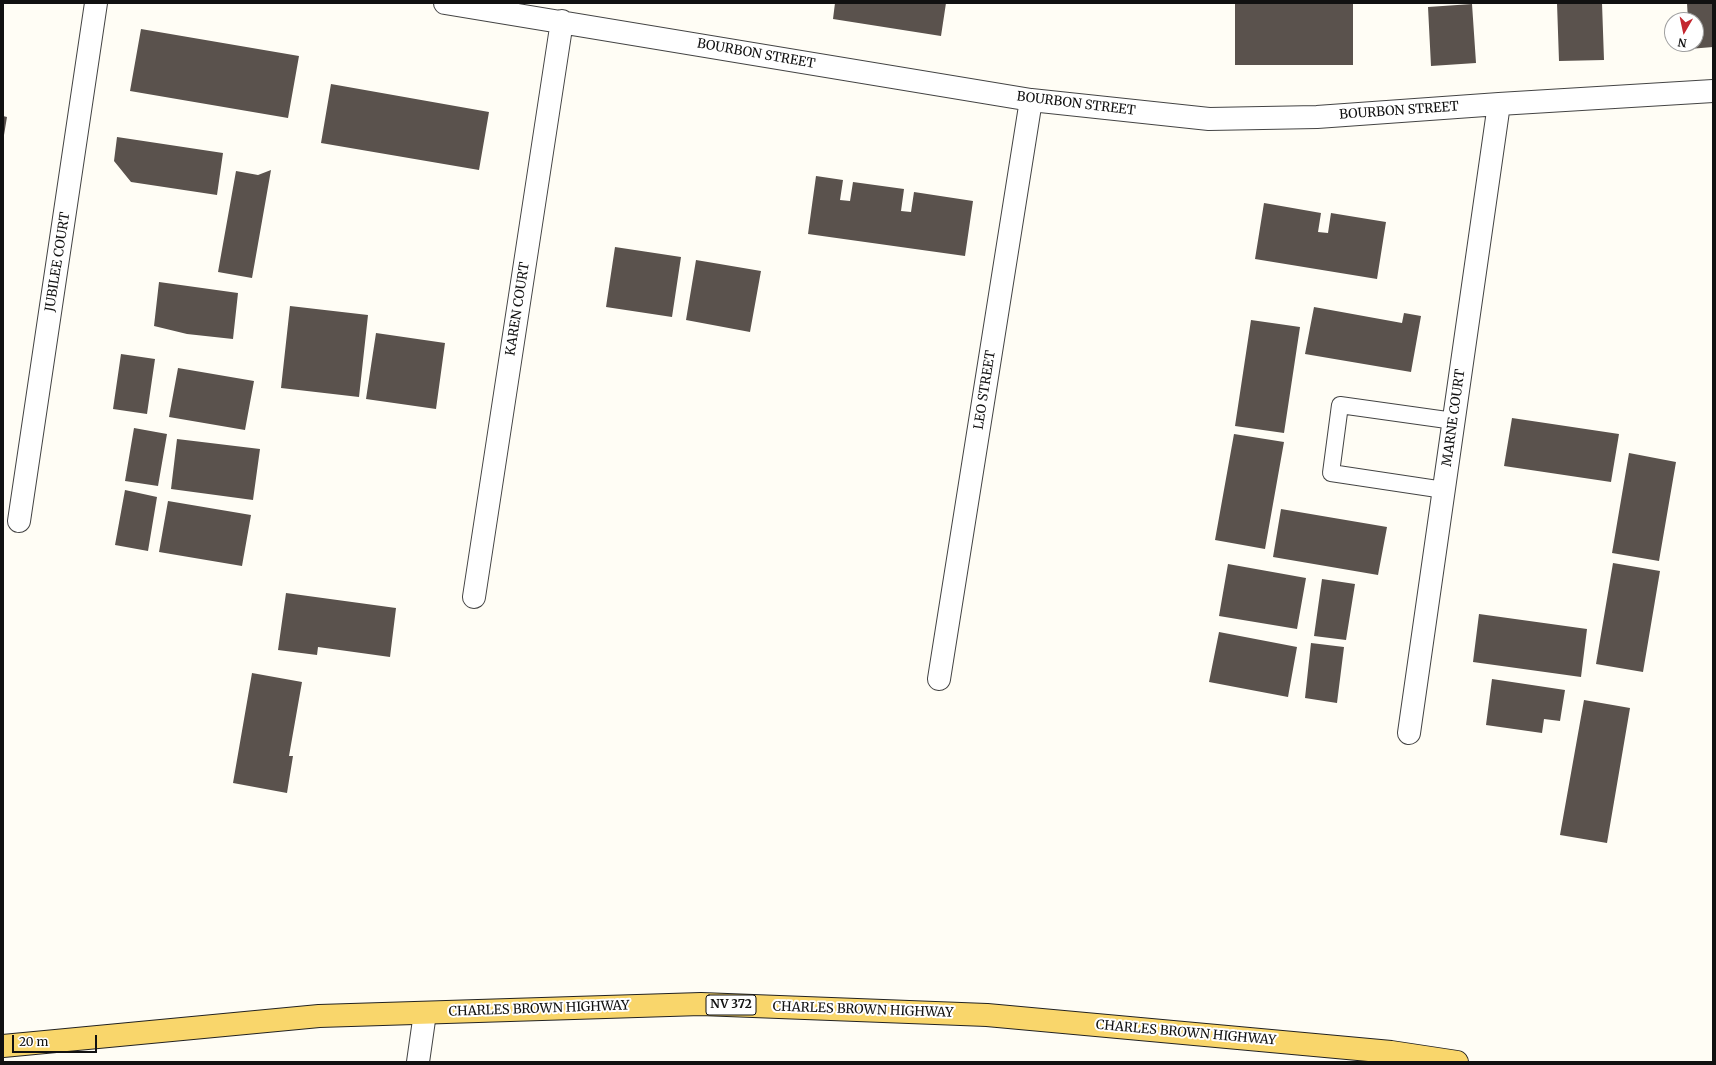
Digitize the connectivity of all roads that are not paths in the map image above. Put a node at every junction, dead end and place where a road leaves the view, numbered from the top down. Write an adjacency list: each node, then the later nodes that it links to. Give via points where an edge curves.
1 (96, 3): 9 (street, JUBILEE COURT)
2 (445, 3): 3 (street, BOURBON STREET)
3 (562, 22): 5 (street, BOURBON STREET); 10 (street, KAREN COURT)
4 (1713, 91): 6 (street, BOURBON STREET)
5 (1031, 100): 6 (street, BOURBON STREET, via 1209,119 1317,117); 11 (street, LEO STREET)
6 (1499, 104): 7 (street, MARNE COURT)
7 (1454, 421): 8 (street, MARNE COURT); 8 (lane, via 1340,405 1331,473)
8 (1444, 490): 12 (street, MARNE COURT)
9 (19, 521)
10 (474, 598)
11 (939, 679)
12 (1408, 733)
13 (425, 1013): 14 (main road, CHARLES BROWN HIGHWAY / NV 372, via 319,1016); 15 (main road, CHARLES BROWN HIGHWAY / NV 372, via 701,1004 987,1015); 16 (street)
14 (3, 1046)
15 (1390, 1057): 17 (main road, CHARLES BROWN HIGHWAY / NV 372)
16 (418, 1062)
17 (1457, 1062)

